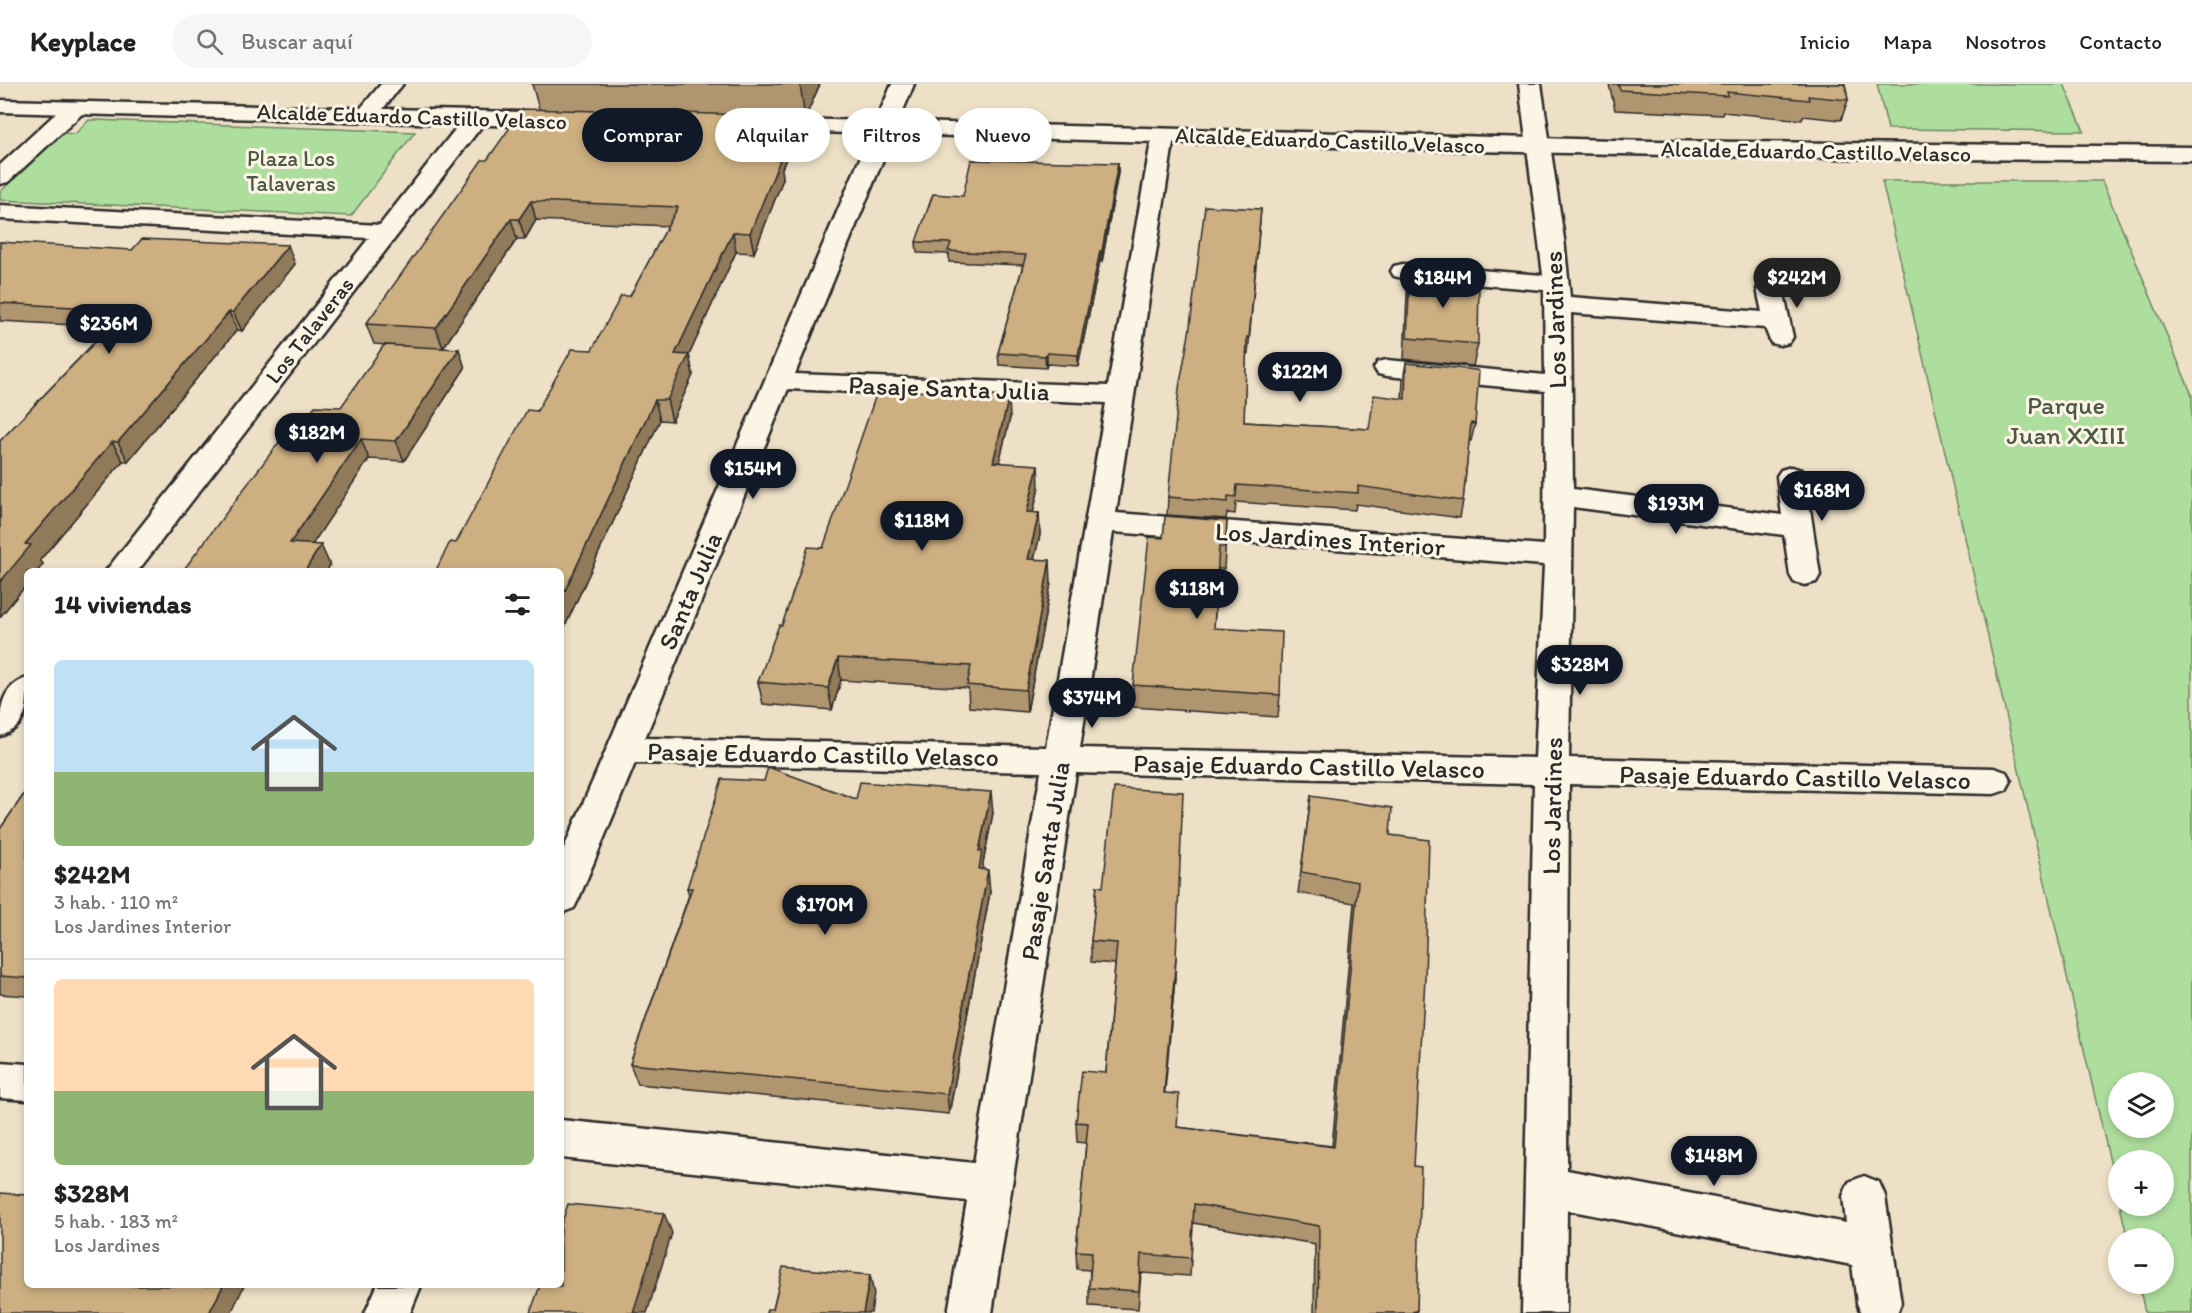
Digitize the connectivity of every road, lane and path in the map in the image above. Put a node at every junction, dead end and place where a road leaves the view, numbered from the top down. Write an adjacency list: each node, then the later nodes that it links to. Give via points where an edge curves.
1 (392, 84): 7 (street)
2 (903, 84): 6 (street, Santa Julia)
3 (1530, 84): 12 (street, Los Jardines)
4 (0, 106): 5 (street, Alcalde Eduardo Castillo Velasco)
5 (75, 108): 7 (street, Alcalde Eduardo Castillo Velasco); 15 (street)
6 (893, 108)
7 (366, 115): 8 (street, Alcalde Eduardo Castillo Velasco)
8 (476, 118): 9 (street, Alcalde Eduardo Castillo Velasco); 17 (street, Los Talaveras)
9 (582, 121)
10 (942, 130): 11 (street, Alcalde Eduardo Castillo Velasco)
11 (1163, 136): 12 (street, Alcalde Eduardo Castillo Velasco); 24 (street, Pasaje Santa Julia)
12 (1540, 146): 13 (street, Alcalde Eduardo Castillo Velasco); 20 (street, Los Jardines)
13 (2192, 154)
14 (870, 162): 22 (street, Santa Julia)
15 (0, 177)
16 (0, 212): 17 (street)
17 (386, 232): 30 (street, Los Talaveras)
18 (1403, 271): 20 (street)
19 (1770, 290): 20 (street, via 1779,329)
20 (1557, 294): 23 (street, Los Jardines)
21 (1387, 368): 23 (street)
22 (778, 381): 24 (street, Pasaje Santa Julia); 34 (street, Santa Julia)
23 (1558, 384): 26 (street, Los Jardines)
24 (1121, 395): 27 (street, Pasaje Santa Julia)
25 (1791, 476): 28 (street)
26 (1559, 496): 28 (street); 29 (street, Los Jardines)
27 (1100, 521): 29 (street, Los Jardines Interior); 35 (street, Pasaje Santa Julia)
28 (1798, 527): 31 (street)
29 (1559, 556): 36 (street, Los Jardines)
30 (123, 568)
31 (1805, 575)
32 (24, 694): 33 (street)
33 (0, 724)
34 (623, 750): 35 (street, Pasaje Eduardo Castillo Velasco); 38 (street, Santa Julia)
35 (1061, 760): 36 (street, Pasaje Eduardo Castillo Velasco); 42 (street, Pasaje Santa Julia)
36 (1552, 771): 37 (street, Pasaje Eduardo Castillo Velasco); 43 (street, Los Jardines)
37 (1994, 781)
38 (564, 891)
39 (0, 1080): 40 (street)
40 (24, 1082)
41 (564, 1139): 42 (street)
42 (991, 1184): 49 (street, Pasaje Santa Julia)
43 (1546, 1186): 45 (street); 50 (street, Los Jardines)
44 (1864, 1196): 45 (street)
45 (1871, 1248): 47 (street)
46 (398, 1288): 48 (street)
47 (1879, 1304)
48 (387, 1313)
49 (970, 1313)
50 (1544, 1313)

